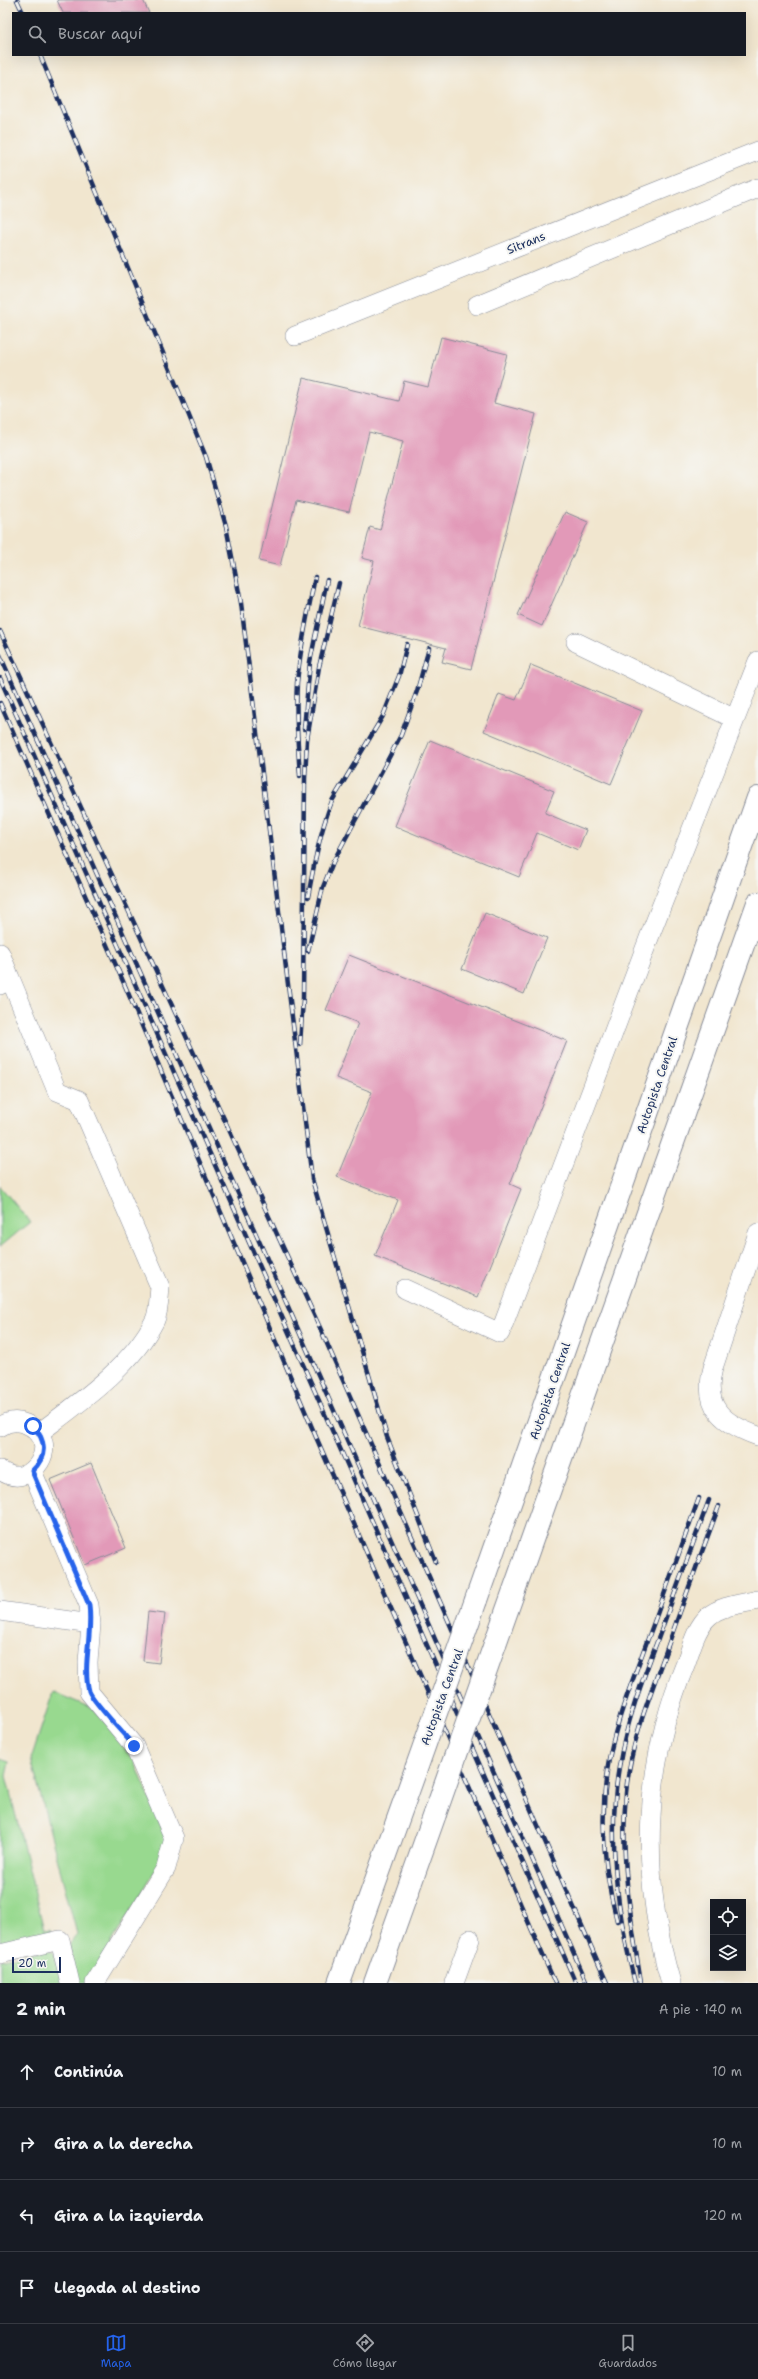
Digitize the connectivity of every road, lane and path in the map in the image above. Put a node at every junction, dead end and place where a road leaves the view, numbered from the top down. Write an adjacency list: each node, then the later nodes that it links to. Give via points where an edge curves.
1 (758, 151): 4 (street, Sitrans)
2 (758, 188): 3 (street)
3 (478, 305)
4 (295, 336)
5 (576, 642): 7 (street)
6 (758, 661): 7 (street)
7 (735, 719): 13 (street, via 500,1333)
8 (758, 798): 26 (highway, Autopista Central, bridge)
9 (758, 903): 27 (highway, bridge)
10 (0, 953): 11 (street)
11 (5, 982): 15 (street, via 57,1091 79,1100 160,1286 156,1318 136,1350 80,1402)
12 (758, 1232): 16 (street, via 713,1368 710,1385 713,1402 722,1418 736,1429)
13 (405, 1289)
14 (4, 1420): 15 (street, via 33,1426)
15 (39, 1433): 18 (street, via 44,1450 39,1465)
16 (758, 1436)
17 (0, 1470): 18 (street, via 12,1476 22,1476)
18 (32, 1471): 21 (street, via 89,1605)
19 (758, 1600): 29 (street, via 724,1608 705,1621 671,1699 663,1729 652,1790 650,1852 656,1923)
20 (0, 1612): 21 (street)
21 (91, 1624): 25 (street, via 89,1692 134,1746 174,1838 166,1868)
22 (470, 1939): 28 (street)
23 (0, 1954): 24 (street, via 60,1940)
24 (70, 1983)
25 (95, 1983)
26 (339, 1983)
27 (375, 1983)
28 (454, 1983)
29 (671, 1983)

